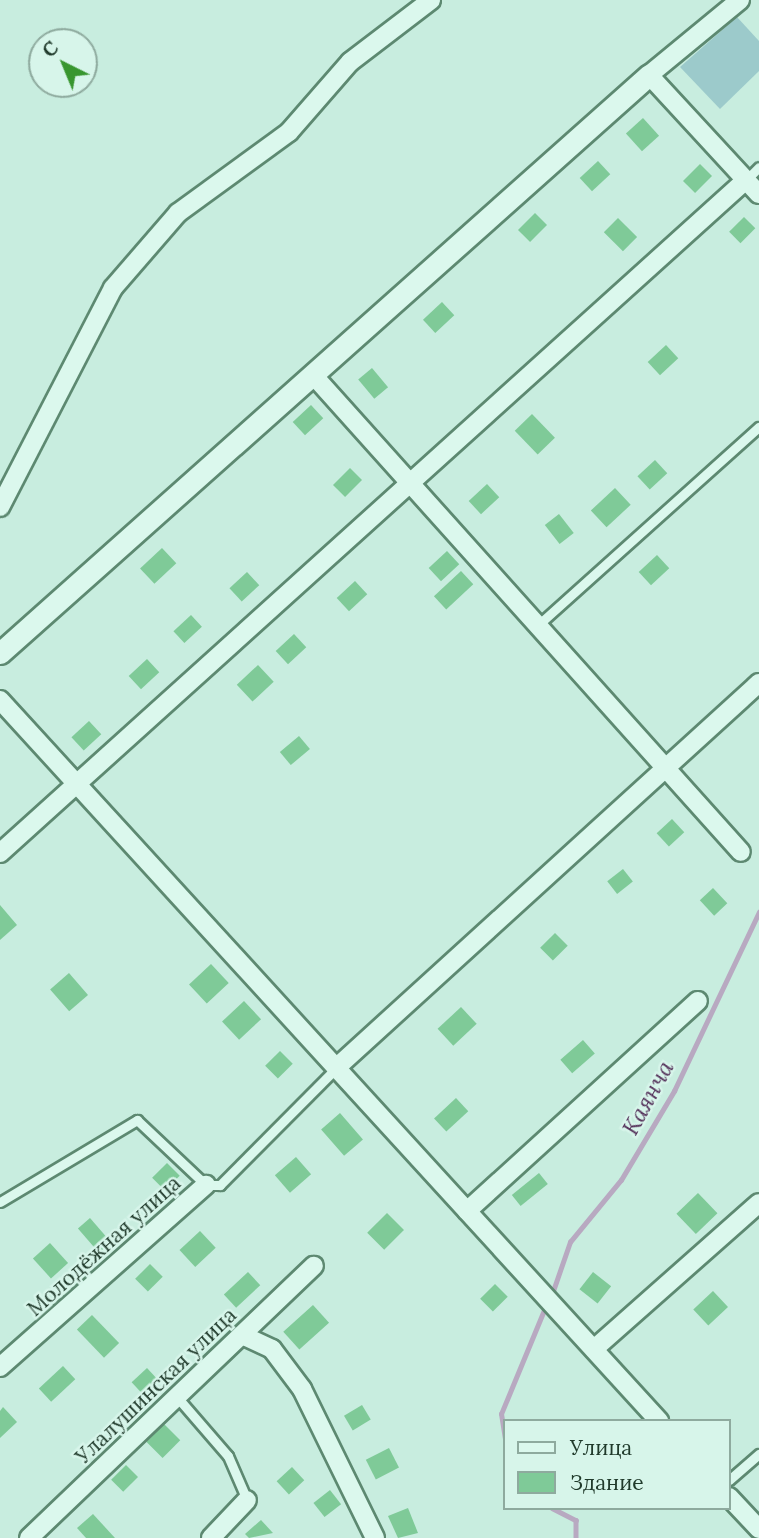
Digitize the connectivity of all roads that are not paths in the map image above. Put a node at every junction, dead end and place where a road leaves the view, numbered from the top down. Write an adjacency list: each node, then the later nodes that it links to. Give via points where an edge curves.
1 (432, 0): 9 (street, via 350,62 289,132 178,213 113,288)
2 (740, 0): 3 (street)
3 (649, 75): 4 (street); 6 (street)
4 (752, 173): 5 (street); 8 (street)
5 (759, 194)
6 (314, 376): 8 (street); 11 (street)
7 (759, 427): 10 (lane)
8 (413, 485): 10 (street); 15 (street)
9 (0, 507)
10 (538, 625): 14 (street)
11 (0, 653)
12 (759, 683): 14 (street)
13 (0, 700): 15 (street)
14 (666, 768): 16 (street); 19 (street)
15 (78, 786): 17 (street); 19 (street)
16 (741, 852)
17 (0, 853)
18 (698, 1001): 23 (street)
19 (336, 1068): 20 (lane, via 237,1171 220,1185); 23 (street)
20 (206, 1185): 21 (lane, via 137,1120); 27 (street, Молодёжная улица)
21 (0, 1202)
22 (759, 1203): 26 (street)
23 (467, 1211): 26 (street)
24 (314, 1266): 25 (street, Улалушинская улица)
25 (242, 1335): 28 (street, Улалушинская улица); 37 (street, via 272,1349 302,1389)
26 (594, 1349): 29 (street)
27 (0, 1367)
28 (177, 1397): 33 (lane, via 228,1456); 35 (street, Улалушинская улица)
29 (657, 1419)
30 (759, 1454): 31 (lane)
31 (731, 1478)
32 (731, 1499): 34 (street)
33 (247, 1500): 36 (street)
34 (759, 1530)
35 (29, 1538)
36 (212, 1538)
37 (375, 1538)

